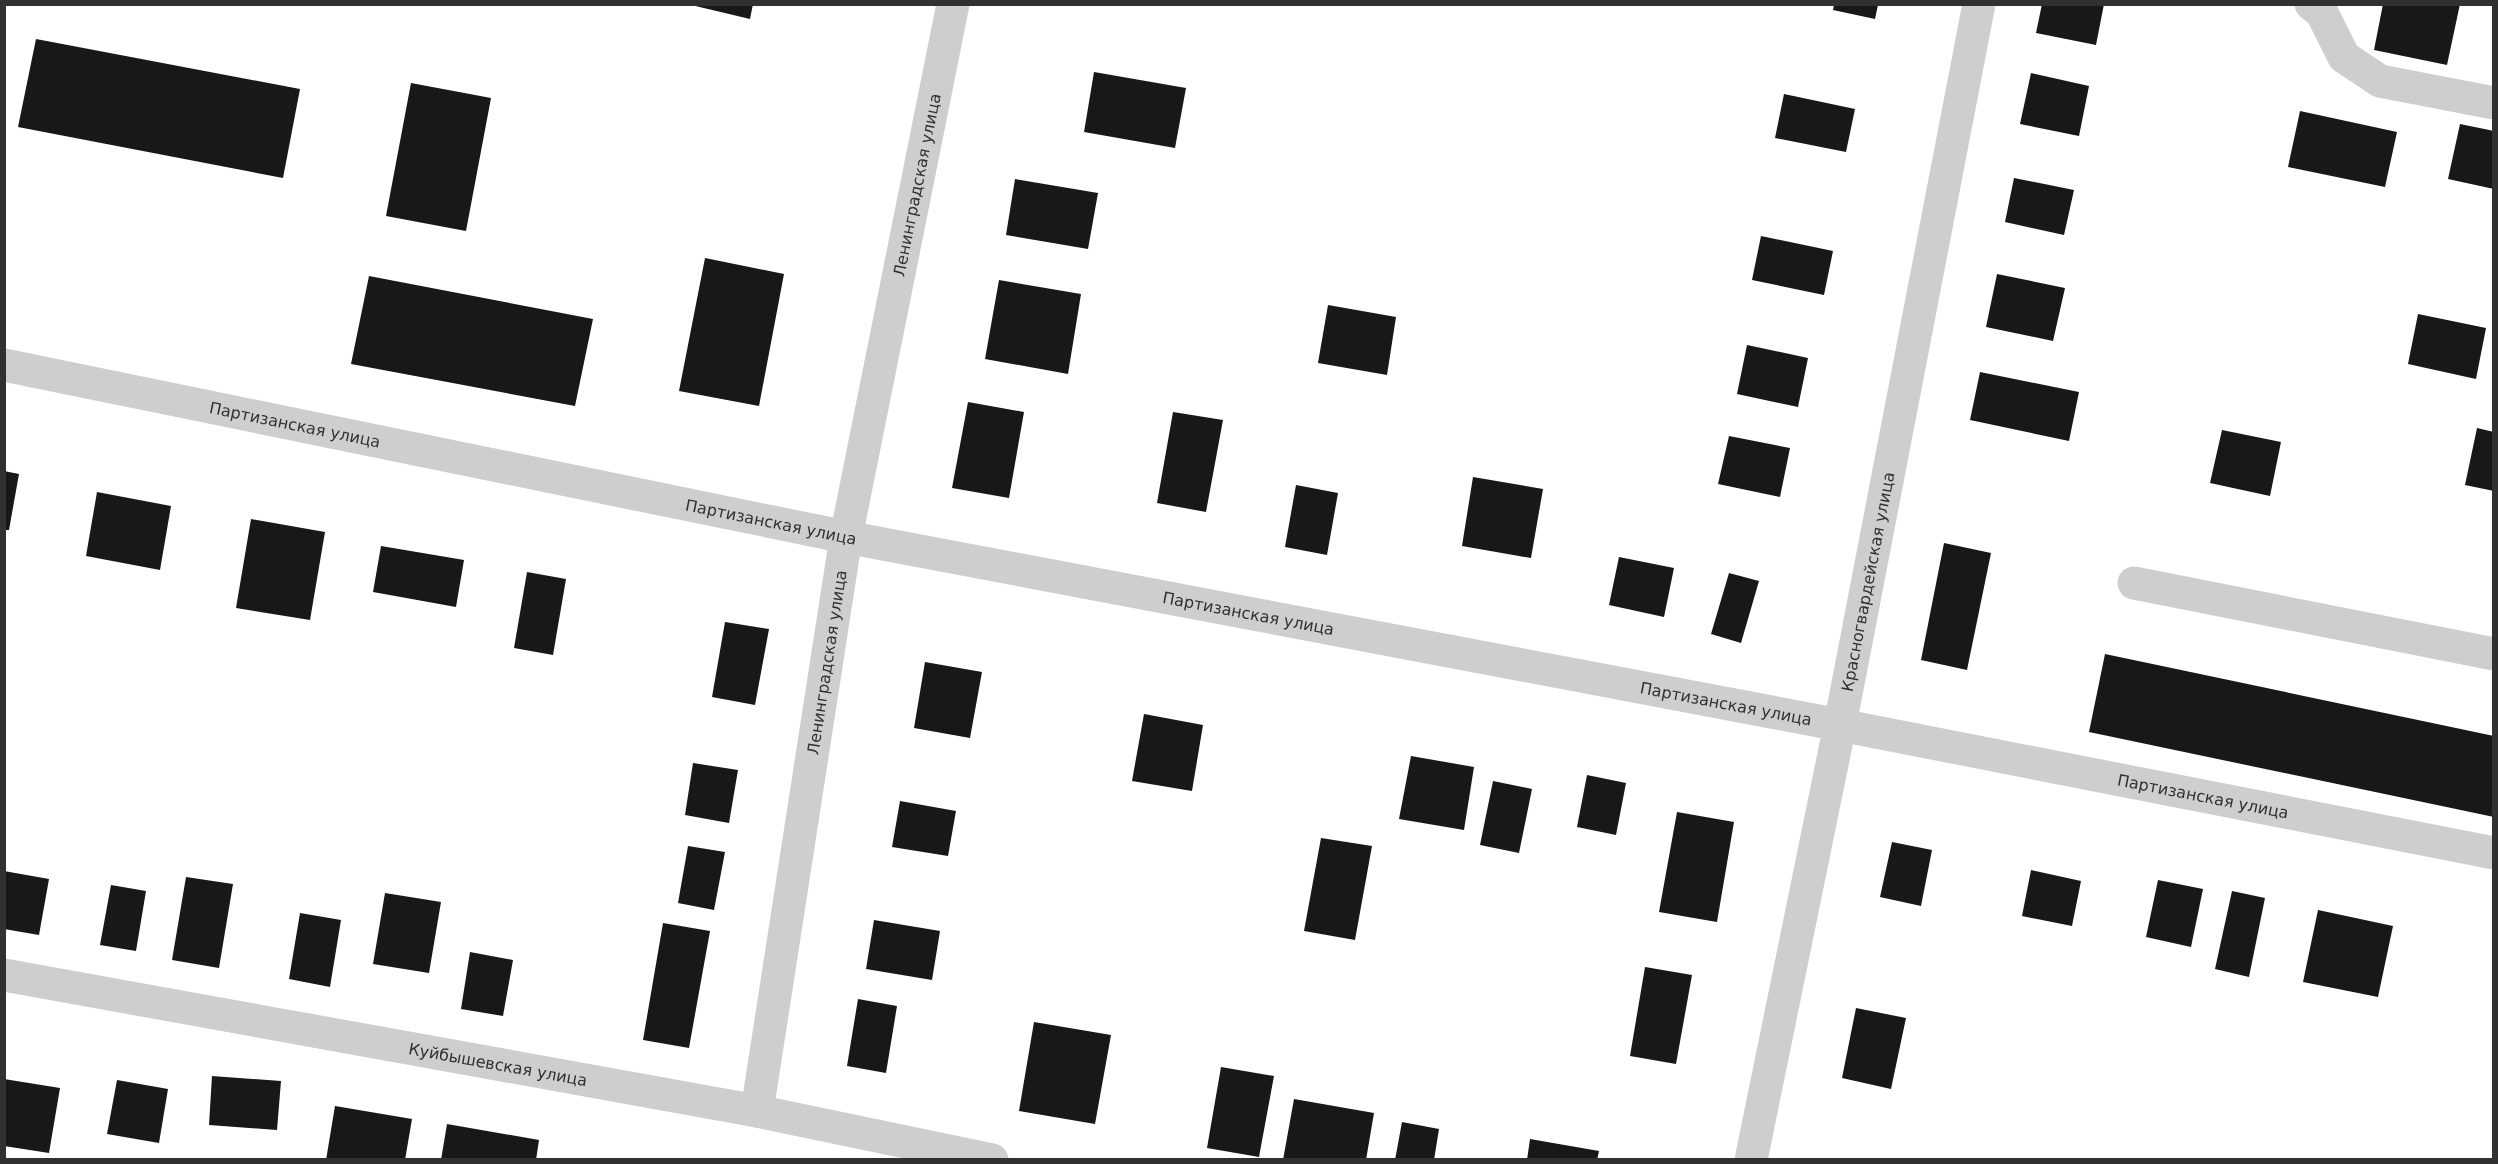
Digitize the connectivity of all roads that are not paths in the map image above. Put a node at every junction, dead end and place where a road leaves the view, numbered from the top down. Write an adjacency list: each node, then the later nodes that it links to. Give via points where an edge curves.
1 (953, 4): 6 (street, Ленинградская улица)
2 (1979, 4): 9 (street, Красногвардейская улица)
3 (2311, 4): 4 (street, via 2322,13 2344,57 2380,81)
4 (2493, 103)
5 (4, 365): 6 (street, Партизанская улица)
6 (846, 537): 9 (street, Партизанская улица); 12 (street, Ленинградская улица)
7 (2134, 584): 8 (street)
8 (2493, 654)
9 (1840, 724): 10 (street, Партизанская улица); 14 (street, Красногвардейская улица)
10 (2493, 854)
11 (4, 975): 12 (street, Куйбышевская улица)
12 (758, 1111): 13 (street, Куйбышевская улица)
13 (992, 1160)
14 (1751, 1160)

